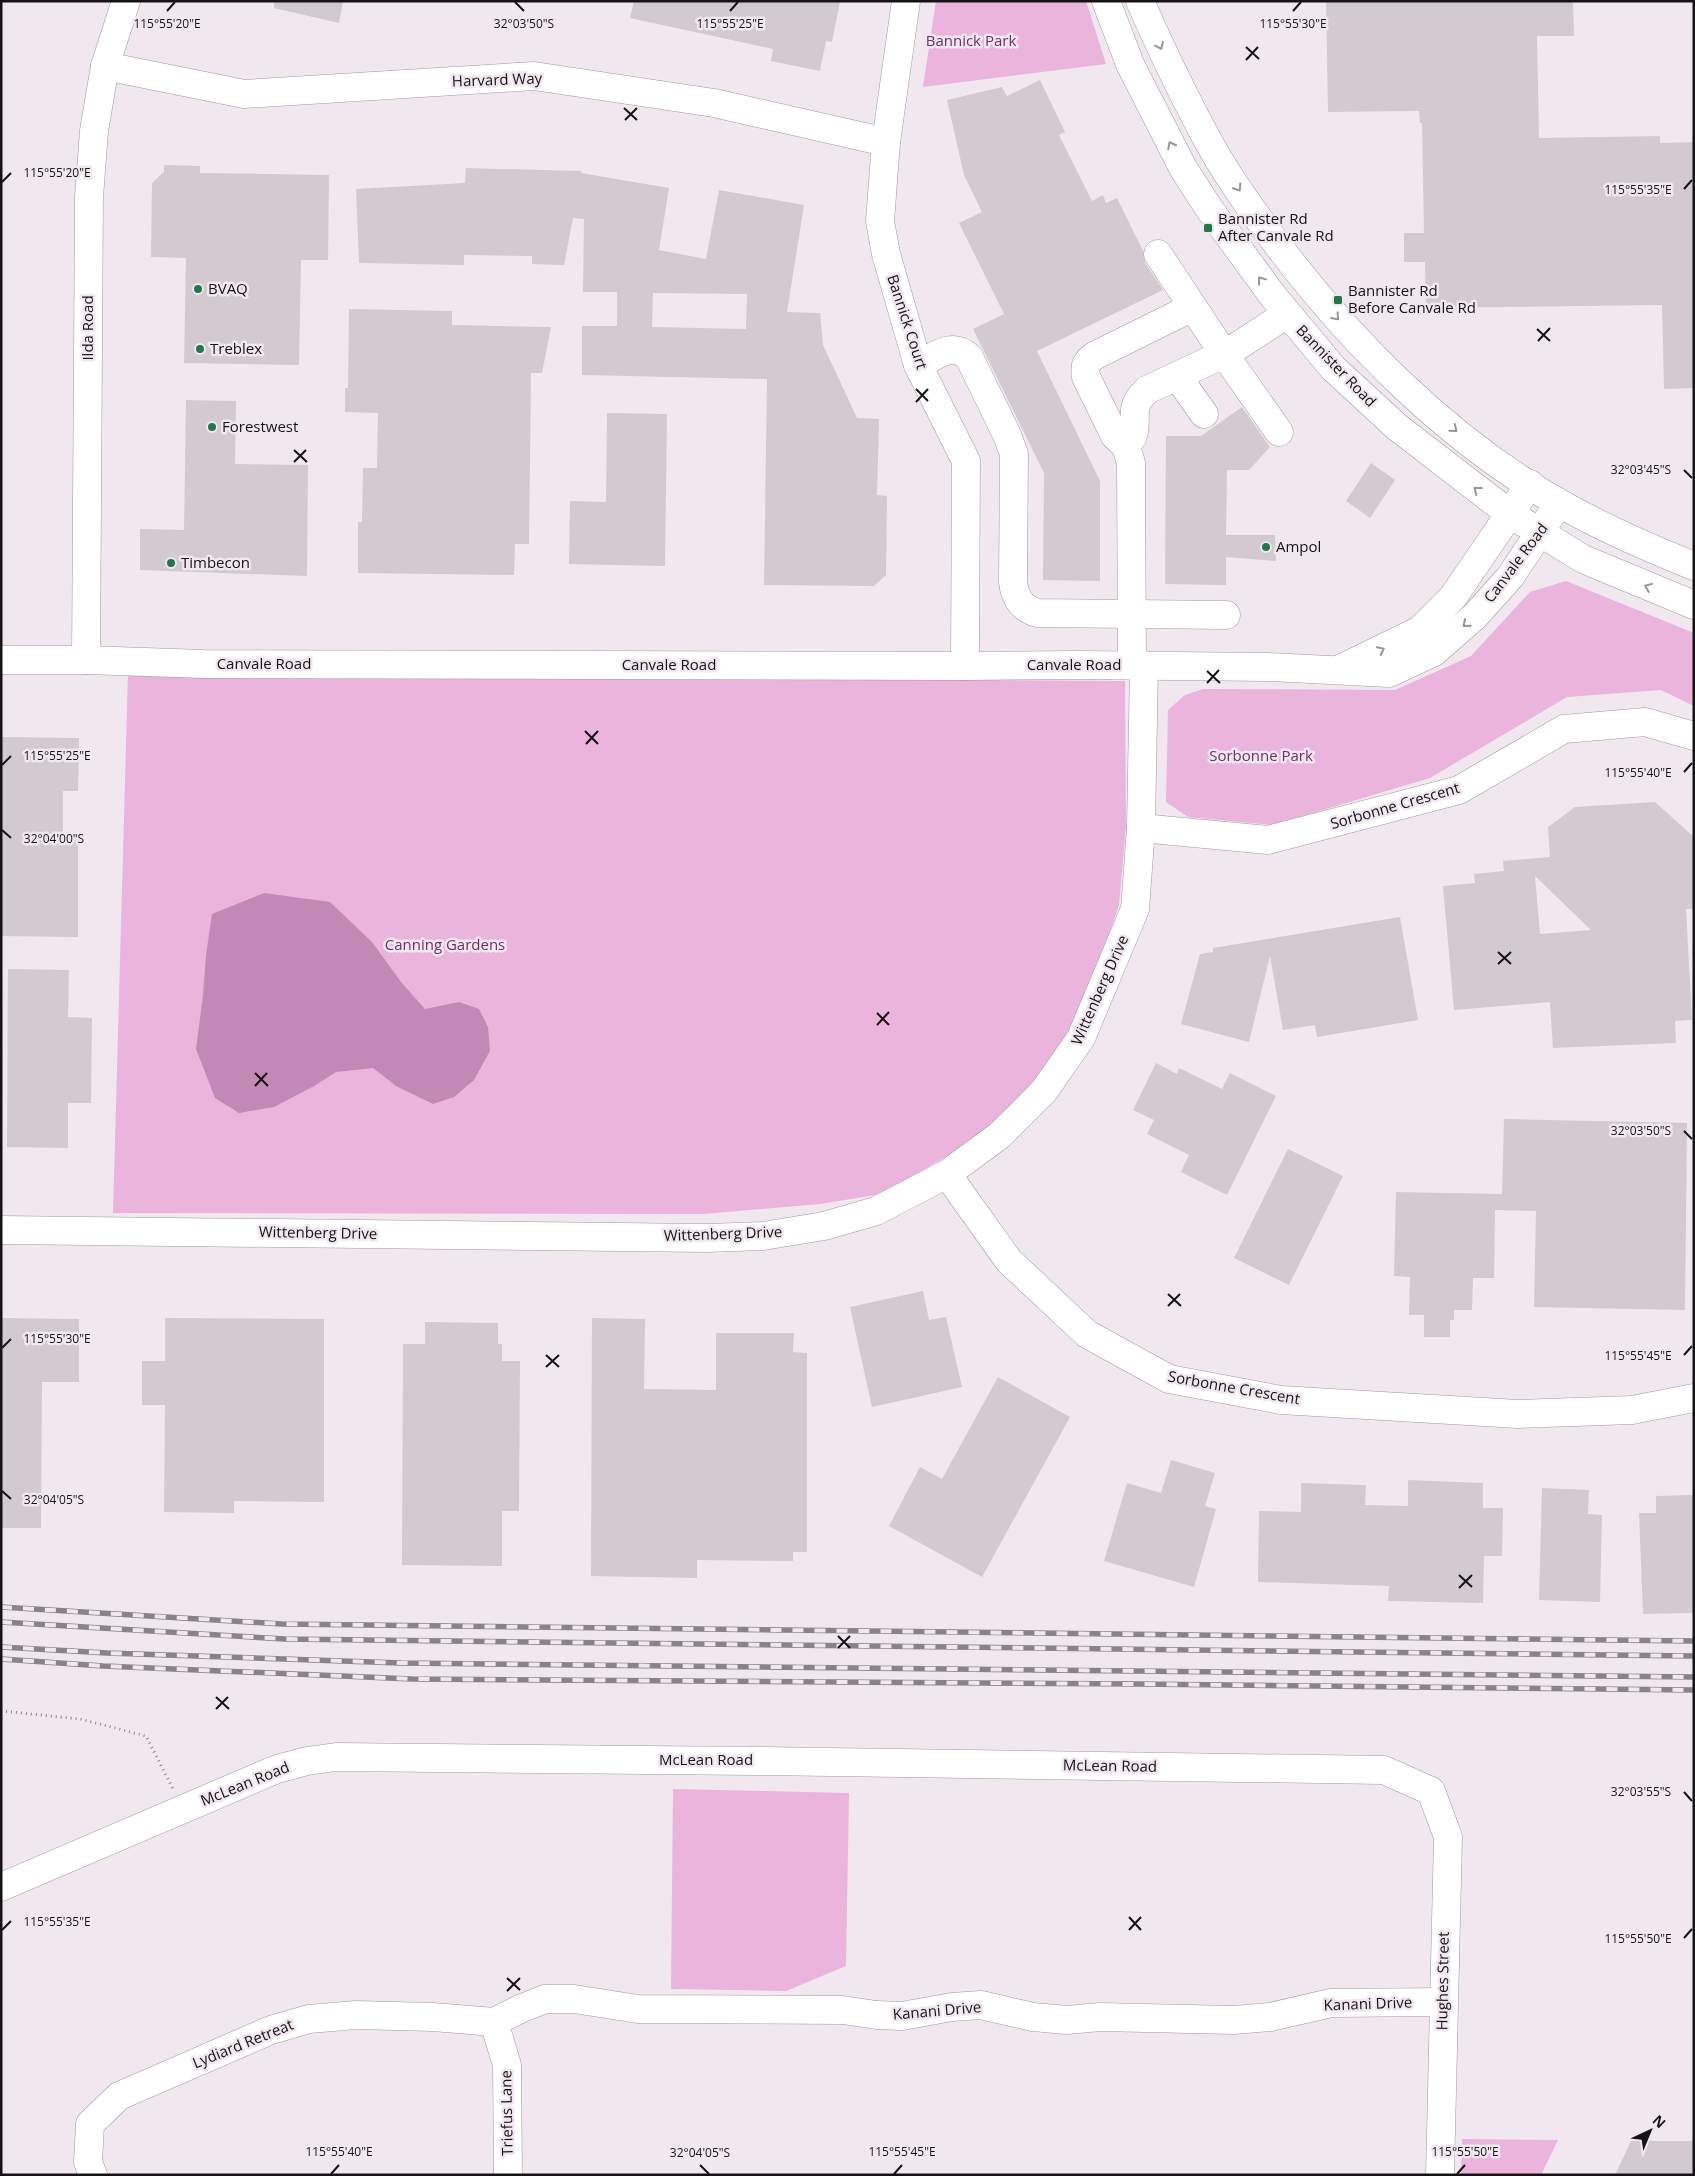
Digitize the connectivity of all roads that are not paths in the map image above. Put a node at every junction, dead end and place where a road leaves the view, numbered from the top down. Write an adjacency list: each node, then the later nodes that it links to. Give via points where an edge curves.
1 (126, 1): 5 (street, Ilda Road)
2 (906, 1): 6 (street, Bannick Court)
3 (1106, 1): 9 (street, Bannister Road, one-way to 3, via 1231,240 1183,168 1130,64)
4 (1140, 1): 16 (street, one-way to 16, via 1213,149 1255,214 1302,277 1342,324 1418,399)
5 (105, 66): 6 (street, Harvard Way, via 244,94 534,76 714,103); 25 (street, Ilda Road, via 94,131 89,197)
6 (886, 142): 11 (street, Bannick Court, via 880,221 886,254)
7 (1158, 254): 8 (street)
8 (1193, 307): 10 (street); 15 (street, via 1096,355 1084,368 1115,436)
9 (1287, 314): 10 (street); 18 (street, Bannister Road, one-way to 9, via 1397,427 1333,368)
10 (1224, 354): 12 (street); 14 (street)
11 (918, 365): 22 (street, via 951,349 962,351 969,357 1007,435 1014,454 1013,582 1014,593 1020,602 1027,610 1037,612); 27 (street, Bannick Court, via 966,460)
12 (1177, 376): 13 (street); 15 (street, via 1147,390 1138,399 1133,436)
13 (1204, 414)
14 (1279, 432)
15 (1126, 446): 22 (street, Wittenberg Drive, via 1131,464)
16 (1530, 484): 17 (street); 18 (street, Canvale Road)
17 (1559, 503): 19 (street, Canvale Road); 20 (street)
18 (1510, 514): 19 (street, Bannister Road); 28 (street, Canvale Road, one-way to 18, via 1420,630 1453,597)
19 (1540, 534): 21 (street, Bannister Road, one-way to 19, via 1583,559); 28 (street, Canvale Road, one-way to 28, via 1510,577 1481,610 1434,652 1389,673)
20 (1694, 566)
21 (1694, 605)
22 (1132, 615): 23 (street); 26 (street, Wittenberg Drive)
23 (1226, 615)
24 (1, 660): 25 (street, Canvale Road)
25 (86, 660): 27 (street, Canvale Road, via 214,664)
26 (1138, 665): 27 (street, Canvale Road); 28 (street, Canvale Road); 30 (street, Wittenberg Drive)
27 (965, 666)
28 (1337, 671)
29 (1694, 736): 30 (street, Sorbonne Crescent, via 1645,722 1564,729 1459,790 1268,840)
30 (1141, 828): 31 (street, Wittenberg Drive, via 1135,909 1081,1038 1037,1098 1000,1136)
31 (948, 1174): 32 (street, Wittenberg Drive, via 876,1211 824,1226 762,1236); 33 (street, Sorbonne Crescent, via 1009,1262 1087,1334 1169,1378 1281,1400 1518,1414 1632,1410)
32 (1, 1230)
33 (1694, 1398)
34 (1431, 1791): 35 (street, McLean Road, via 1384,1770 336,1757 277,1769); 36 (street, Hughes Street, via 1448,1837)
35 (1, 1887)
36 (1442, 2002): 37 (street, Kanani Drive, via 1331,2003 1270,2017 1234,2020 1100,2017 1067,2020 1034,2017 981,2005 902,2016 843,2010 638,2010 574,1999 545,1999); 40 (street, Hughes Street)
37 (494, 2022): 38 (street, Lydiard Retreat, via 356,2015 309,2019 271,2030 118,2096 90,2124 88,2162); 39 (street, Triefus Lane, via 507,2065)
38 (93, 2175)
39 (508, 2175)
40 (1440, 2175)

